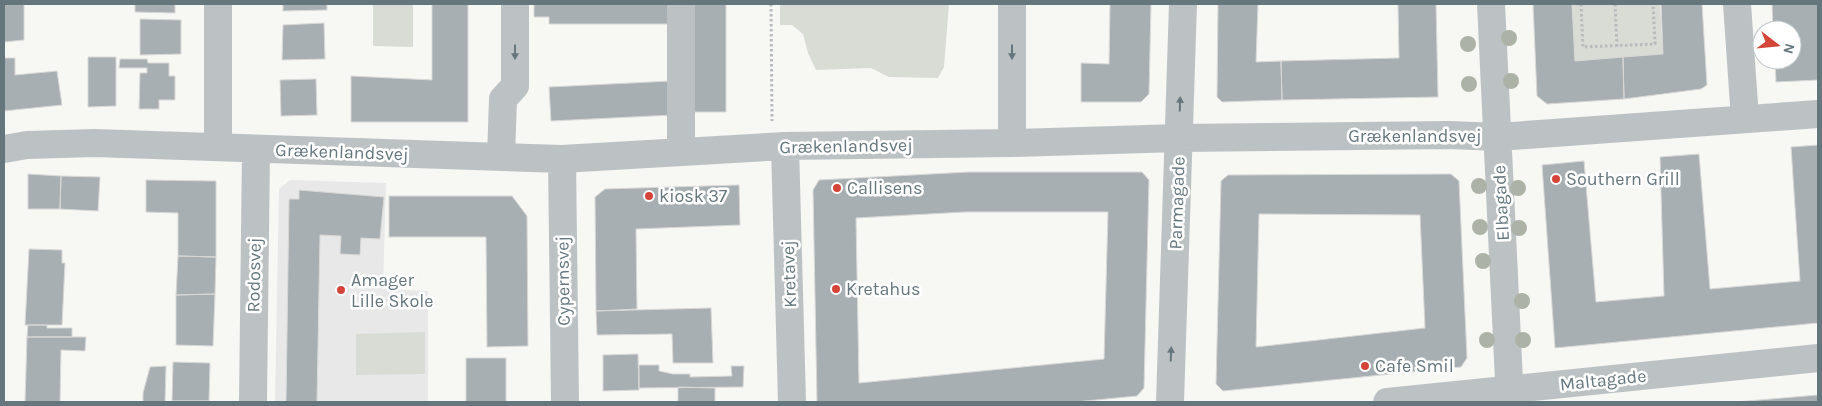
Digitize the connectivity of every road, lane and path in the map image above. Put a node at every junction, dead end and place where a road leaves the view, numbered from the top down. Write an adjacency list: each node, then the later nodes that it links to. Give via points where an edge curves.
1 (218, 4): 19 (street)
2 (515, 4): 23 (street, one-way to 23, via 515,86 503,99)
3 (681, 4): 22 (street)
4 (770, 4): 18 (path)
5 (1012, 4): 17 (street, one-way to 17)
6 (1183, 4): 16 (street, Parmagade, one-way to 6)
7 (1491, 4): 15 (street, Elbagade)
8 (1582, 4): 12 (path, via 1584,48)
9 (1615, 4): 12 (path)
10 (1653, 4): 12 (path, via 1655,44)
11 (1737, 4): 14 (street)
12 (1617, 46)
13 (1818, 114): 14 (street, Grækenlandsvej)
14 (1745, 119): 15 (street, Grækenlandsvej)
15 (1498, 137): 16 (street, Grækenlandsvej); 26 (street, Elbagade)
16 (1179, 138): 17 (street, Grækenlandsvej); 30 (street, Parmagade, one-way to 16)
17 (1012, 143): 18 (street, Grækenlandsvej)
18 (779, 146): 22 (street, Grækenlandsvej); 29 (street, Kretavej)
19 (218, 147): 20 (street, Grækenlandsvej); 21 (street, Grækenlandsvej, via 95,143 26,145)
20 (256, 148): 23 (street, Grækenlandsvej); 27 (street, Rodosvej)
21 (4, 149)
22 (681, 152): 24 (street, Grækenlandsvej)
23 (501, 157): 24 (street, Grækenlandsvej)
24 (562, 159): 28 (street, Cypernsvej)
25 (1818, 358): 26 (street, Maltagade)
26 (1510, 396): 31 (street, Maltagade)
27 (253, 402)
28 (565, 402)
29 (792, 402)
30 (1170, 402)
31 (1387, 402)

